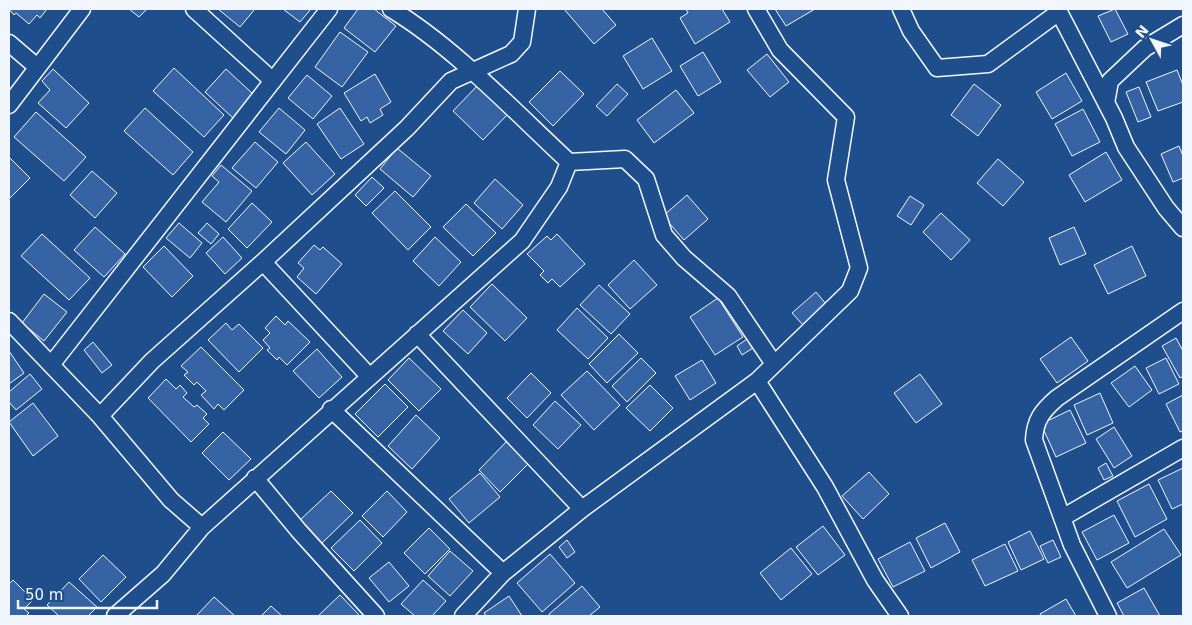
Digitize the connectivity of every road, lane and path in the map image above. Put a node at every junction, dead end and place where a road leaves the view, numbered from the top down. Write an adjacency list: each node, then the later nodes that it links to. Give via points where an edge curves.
1 (82, 9): 11 (street)
2 (194, 9): 13 (street)
3 (329, 9): 13 (street)
4 (391, 9): 12 (street, via 410,20)
5 (527, 9): 12 (street, via 522,42 511,54)
6 (756, 9): 22 (street, via 780,50 846,116 836,180 859,268 850,291)
7 (900, 9): 8 (street, via 937,68 988,64)
8 (1058, 11): 14 (street)
9 (1183, 26): 14 (street, via 1145,48 1110,81)
10 (9, 43): 11 (street)
11 (37, 68): 15 (street)
12 (470, 71): 16 (street); 18 (street, via 451,80 407,128)
13 (273, 81): 23 (street)
14 (1106, 103): 17 (street, via 1126,146 1166,208)
15 (9, 105)
16 (569, 162): 21 (street, via 559,187 522,241); 22 (street, via 625,159 646,179 664,234 684,258 728,296)
17 (1183, 228)
18 (263, 262): 24 (street); 27 (street, via 152,361)
19 (1183, 311): 31 (street, via 1042,410 1035,425 1034,440)
20 (9, 321): 23 (street)
21 (417, 334): 24 (street); 30 (street)
22 (774, 364): 25 (street)
23 (51, 365): 27 (street)
24 (369, 376): 26 (street)
25 (757, 381): 30 (street); 37 (street, via 825,487 875,580)
26 (331, 409): 29 (street); 33 (street)
27 (100, 416): 32 (street, via 171,500)
28 (1183, 448): 31 (street)
29 (255, 478): 32 (street); 35 (street)
30 (582, 509): 33 (street)
31 (1062, 518): 38 (street)
32 (202, 526): 34 (street, via 163,574)
33 (503, 574): 36 (street)
34 (115, 616)
35 (376, 616)
36 (464, 616)
37 (900, 616)
38 (1108, 616)

